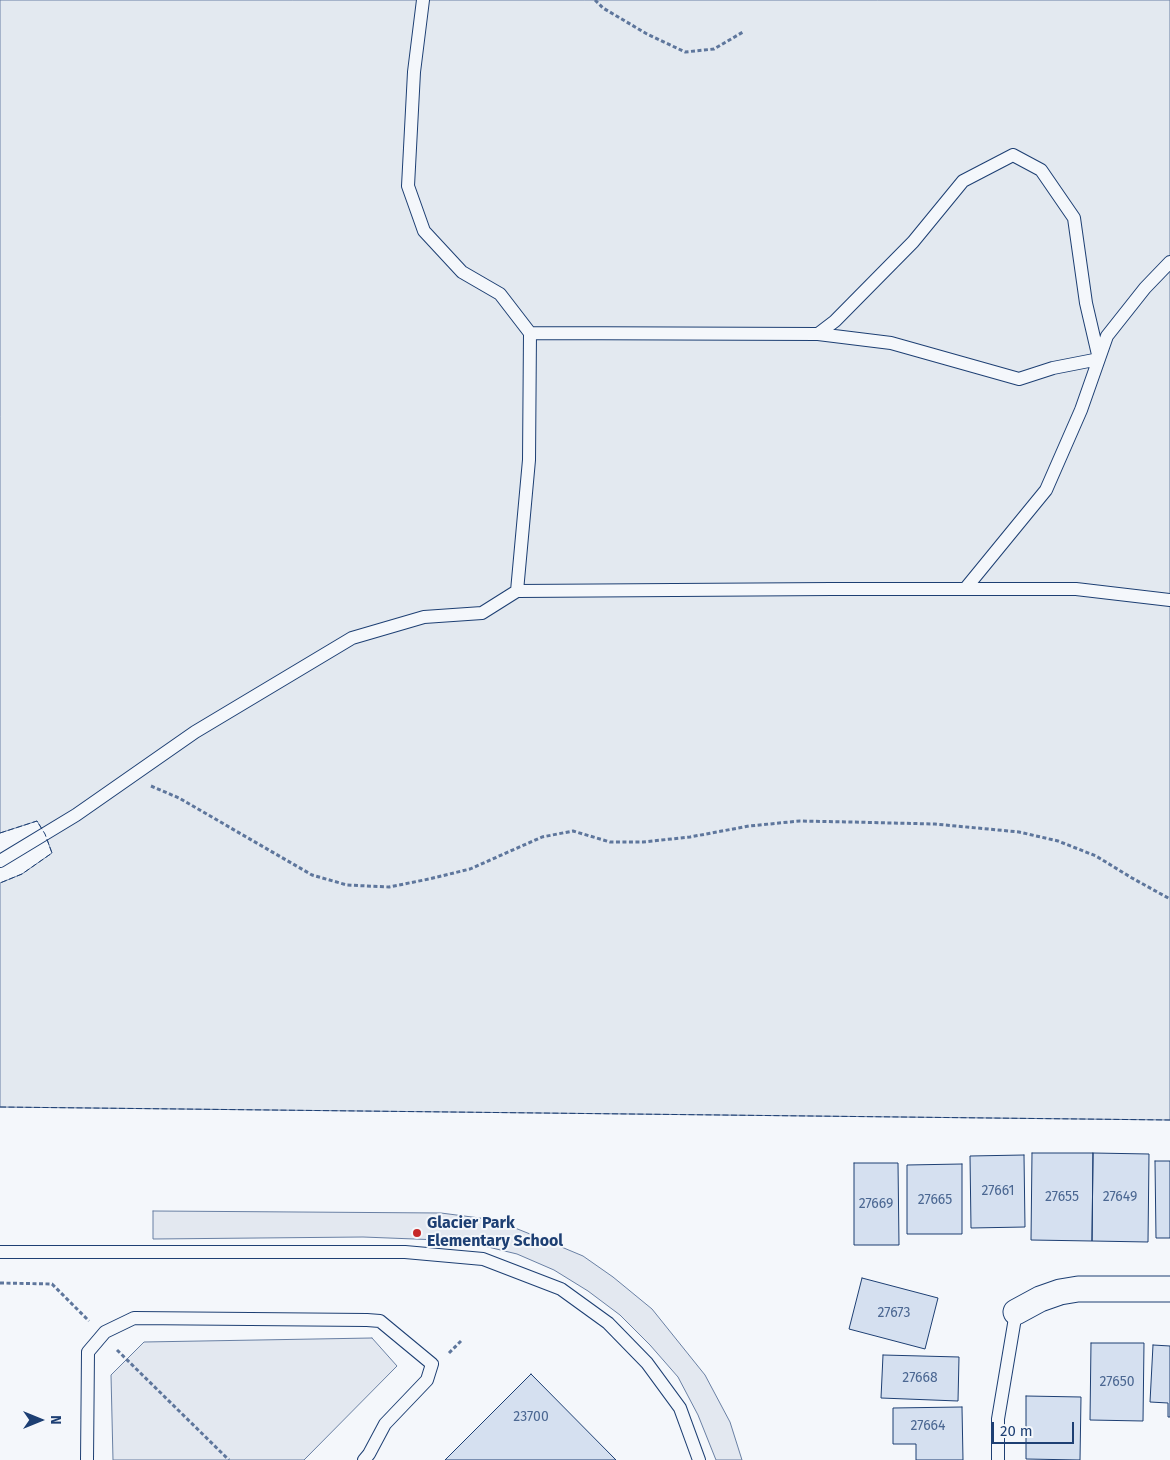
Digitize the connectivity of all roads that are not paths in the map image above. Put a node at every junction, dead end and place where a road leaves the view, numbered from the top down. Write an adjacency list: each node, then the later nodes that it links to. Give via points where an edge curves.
1 (423, 0): 3 (lane, via 414,72 408,186 424,231 462,272 500,294)
2 (1170, 262): 5 (lane, via 1106,336)
3 (530, 332): 4 (lane); 7 (lane, via 529,460)
4 (818, 334): 5 (lane, via 891,343 1019,379); 5 (lane, via 835,321 912,242 963,181 1013,155 1041,170 1074,218 1086,303)
5 (1099, 359): 6 (lane, via 1046,490)
6 (965, 589): 7 (lane); 8 (lane, via 1076,589)
7 (517, 591): 9 (lane, via 482,613 424,617 352,638 195,732 76,815)
8 (1170, 600)
9 (0, 862)
10 (0, 1252): 15 (lane, via 405,1252 483,1259 561,1289 608,1323 647,1364 680,1408)
11 (1170, 1290): 12 (street, via 1078,1289 1040,1299)
12 (1016, 1312): 16 (lane, via 998,1419)
13 (87, 1460): 14 (lane, via 88,1352 105,1332 134,1318 143,1318 380,1321 432,1364 427,1380 386,1424)
14 (364, 1460)
15 (699, 1460)
16 (998, 1460)

